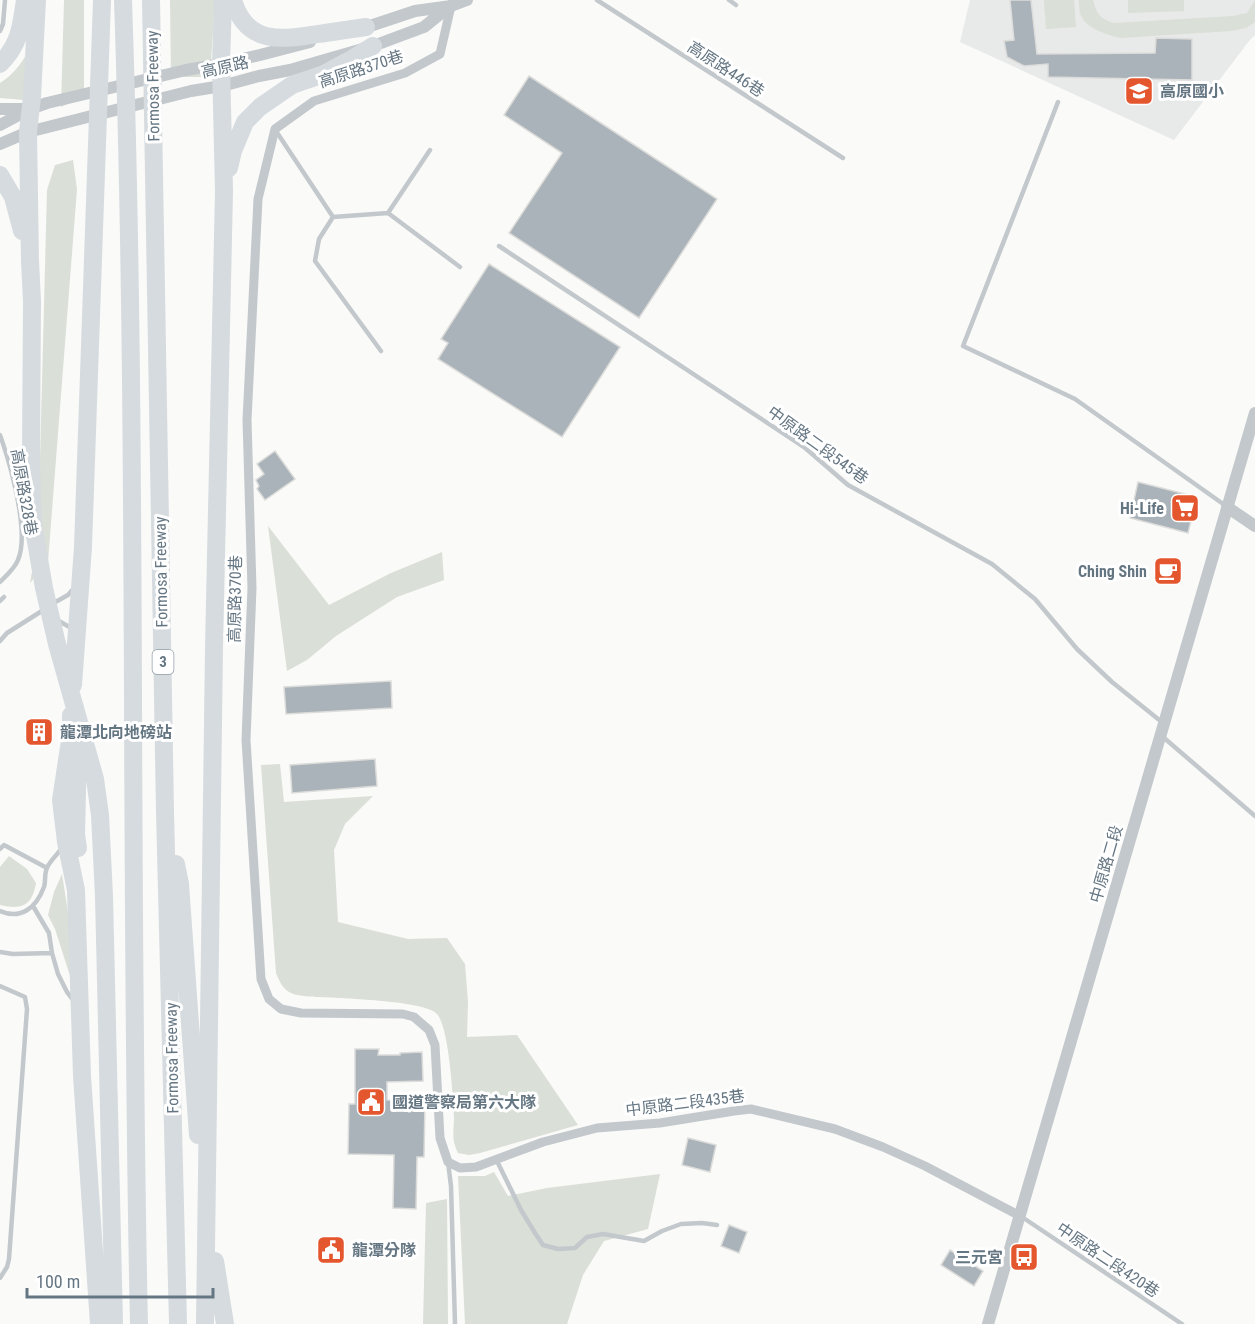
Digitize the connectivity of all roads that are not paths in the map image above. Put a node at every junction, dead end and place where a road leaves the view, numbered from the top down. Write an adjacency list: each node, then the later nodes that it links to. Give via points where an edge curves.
1 (5, 0): 15 (lane)
2 (25, 0): 17 (highway, via 21,30)
3 (36, 0): 21 (highway, via 32,97)
4 (102, 0): 43 (highway)
5 (123, 0): 68 (highway, Formosa Freeway / 3, via 128,152)
6 (151, 0): 49 (highway, Formosa Freeway / 3)
7 (223, 0): 18 (highway)
8 (233, 0): 14 (highway, via 237,13 249,27 272,38)
9 (467, 0): 12 (street, 高原路)
10 (597, 0): 29 (lane, 高原路446巷)
11 (729, 0): 13 (lane)
12 (447, 3): 14 (street, 高原路); 16 (street, 高原路, via 424,27); 24 (street, 高原路370巷, via 440,54 405,73 314,101)
13 (736, 5)
14 (366, 27): 18 (street, 高原路)
15 (0, 32)
16 (373, 46): 19 (street, 高原路); 31 (highway, via 324,74 292,85 260,107 245,122 233,151)
17 (0, 64)
18 (221, 64): 19 (highway); 21 (street, 高原路)
19 (222, 86): 26 (street, 高原路); 31 (highway)
20 (1058, 102): 40 (lane, via 963,346 1075,399)
21 (39, 106): 22 (street); 23 (street, 高原路); 26 (highway)
22 (0, 109)
23 (0, 125)
24 (275, 129): 33 (lane); 62 (street, 高原路370巷, via 258,199 247,420 252,588 246,740 261,979 269,999 281,1009 302,1013 403,1014 414,1017 429,1030 435,1045 440,1138)
25 (0, 131): 26 (street)
26 (28, 132): 27 (street, 高原路); 35 (highway)
27 (0, 144)
28 (430, 150): 32 (lane)
29 (843, 158)
30 (0, 175): 35 (highway, via 13,197)
31 (224, 191): 70 (highway)
32 (388, 213): 33 (lane); 36 (lane)
33 (333, 217): 37 (lane, via 319,239 315,261)
34 (499, 246): 48 (lane, 中原路二段545巷, via 804,447 848,485 992,564 1035,599 1077,649)
35 (30, 261): 67 (highway, via 33,524 44,588 95,779 100,814)
36 (460, 267)
37 (381, 351)
38 (1255, 413): 40 (street, 中原路二段)
39 (0, 435): 42 (lane, 高原路328巷, via 14,482 22,543 18,561)
40 (1227, 507): 41 (street); 48 (street, 中原路二段)
41 (1255, 526)
42 (0, 582)
43 (80, 582): 44 (lane, via 68,595); 45 (highway)
44 (42, 611): 45 (lane); 46 (lane)
45 (76, 631): 47 (highway)
46 (0, 641)
47 (75, 661): 51 (highway, via 71,734 61,800); 56 (highway, via 76,834 81,879)
48 (1162, 729): 50 (lane, 中原路二段545巷); 63 (street, 中原路二段)
49 (165, 813): 69 (highway, Formosa Freeway / 3); 71 (highway, via 180,884 197,1125)
50 (1255, 816)
51 (66, 842): 53 (lane); 56 (highway)
52 (0, 849): 53 (lane, via 4,845)
53 (47, 868): 54 (lane, via 44,887)
54 (33, 906): 55 (lane, via 23,913); 58 (lane, via 49,933)
55 (0, 910)
56 (77, 917): 60 (highway)
57 (0, 952): 58 (lane)
58 (52, 953): 60 (lane, via 67,992)
59 (0, 986): 65 (lane, via 25,997 27,1009 9,1259)
60 (80, 1008): 66 (highway)
61 (496, 1159): 62 (street, 中原路二段435巷, via 460,1168); 63 (street, 中原路二段435巷, via 597,1128 751,1109 835,1130 883,1148); 64 (lane, via 543,1245 575,1248 587,1237 603,1234 644,1241 681,1224)
62 (448, 1162): 72 (lane)
63 (1020, 1216): 73 (street, 中原路二段); 74 (lane, 中原路二段420巷)
64 (717, 1225)
65 (0, 1278)
66 (99, 1324)
67 (114, 1324)
68 (140, 1324)
69 (178, 1324)
70 (205, 1324)
71 (225, 1324)
72 (455, 1324)
73 (988, 1324)
74 (1182, 1324)

